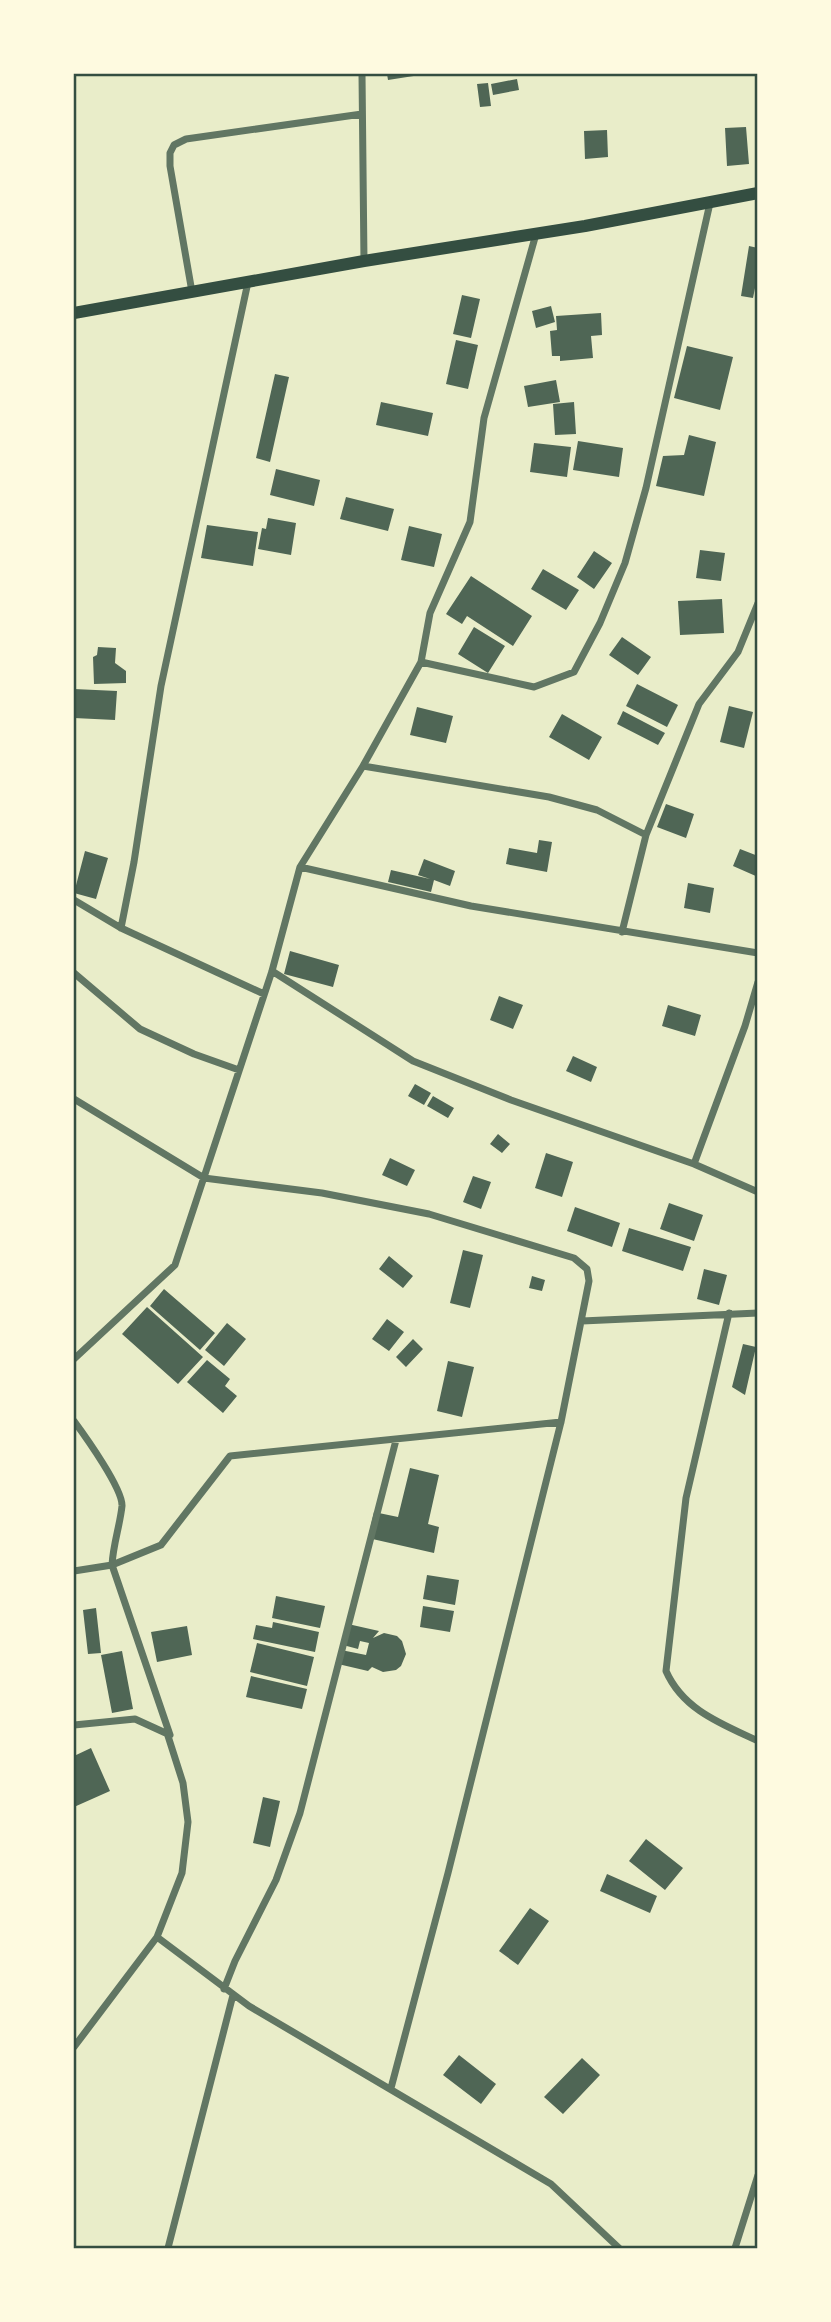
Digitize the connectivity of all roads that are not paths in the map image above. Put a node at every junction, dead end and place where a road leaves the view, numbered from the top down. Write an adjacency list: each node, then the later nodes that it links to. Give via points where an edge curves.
1 (362, 74): 2 (street)
2 (362, 114): 6 (street); 8 (street, via 186,139 174,145 170,166)
3 (758, 193): 4 (main road)
4 (710, 203): 5 (main road); 11 (street, via 625,563 574,672 534,687)
5 (536, 234): 6 (main road); 11 (street, via 484,418 470,522 429,613)
6 (364, 261): 7 (main road)
7 (248, 282): 8 (main road); 16 (street, via 161,686)
8 (192, 292): 9 (main road)
9 (74, 313)
10 (758, 603): 13 (street, via 738,652 699,704)
11 (421, 662): 12 (street)
12 (363, 766): 13 (street, via 549,797 597,810); 14 (street)
13 (646, 835): 17 (street)
14 (300, 867): 17 (street, via 471,906); 19 (street)
15 (74, 900): 16 (street)
16 (121, 928): 22 (street)
17 (622, 932): 18 (street)
18 (758, 953)
19 (272, 971): 22 (street); 25 (street, via 413,1061)
20 (74, 973): 23 (street, via 140,1029)
21 (758, 982): 25 (street)
22 (264, 994): 23 (street)
23 (239, 1070): 26 (street)
24 (74, 1100): 26 (street)
25 (694, 1164): 27 (street)
26 (204, 1178): 30 (street, via 322,1193 429,1214 574,1258 587,1269 589,1281); 31 (street, via 175,1265)
27 (758, 1192)
28 (729, 1313): 29 (street); 30 (street); 39 (street, via 686,1498 666,1671 683,1699)
29 (758, 1313)
30 (582, 1321): 33 (street)
31 (74, 1359)
32 (74, 1421): 35 (street, via 122,1503)
33 (561, 1422): 34 (street); 44 (street)
34 (396, 1440): 35 (street, via 230,1456 161,1545); 41 (street, via 300,1813 276,1880)
35 (112, 1565): 36 (street); 38 (street)
36 (74, 1571)
37 (74, 1725): 38 (street, via 135,1719)
38 (170, 1735): 40 (street, via 188,1822 182,1873)
39 (758, 1741)
40 (157, 1937): 41 (street); 43 (street)
41 (224, 1989): 42 (street)
42 (233, 1995): 44 (street); 46 (street)
43 (74, 2047)
44 (391, 2088): 47 (street, via 551,2184)
45 (758, 2175): 48 (street)
46 (168, 2249)
47 (619, 2249)
48 (735, 2249)

